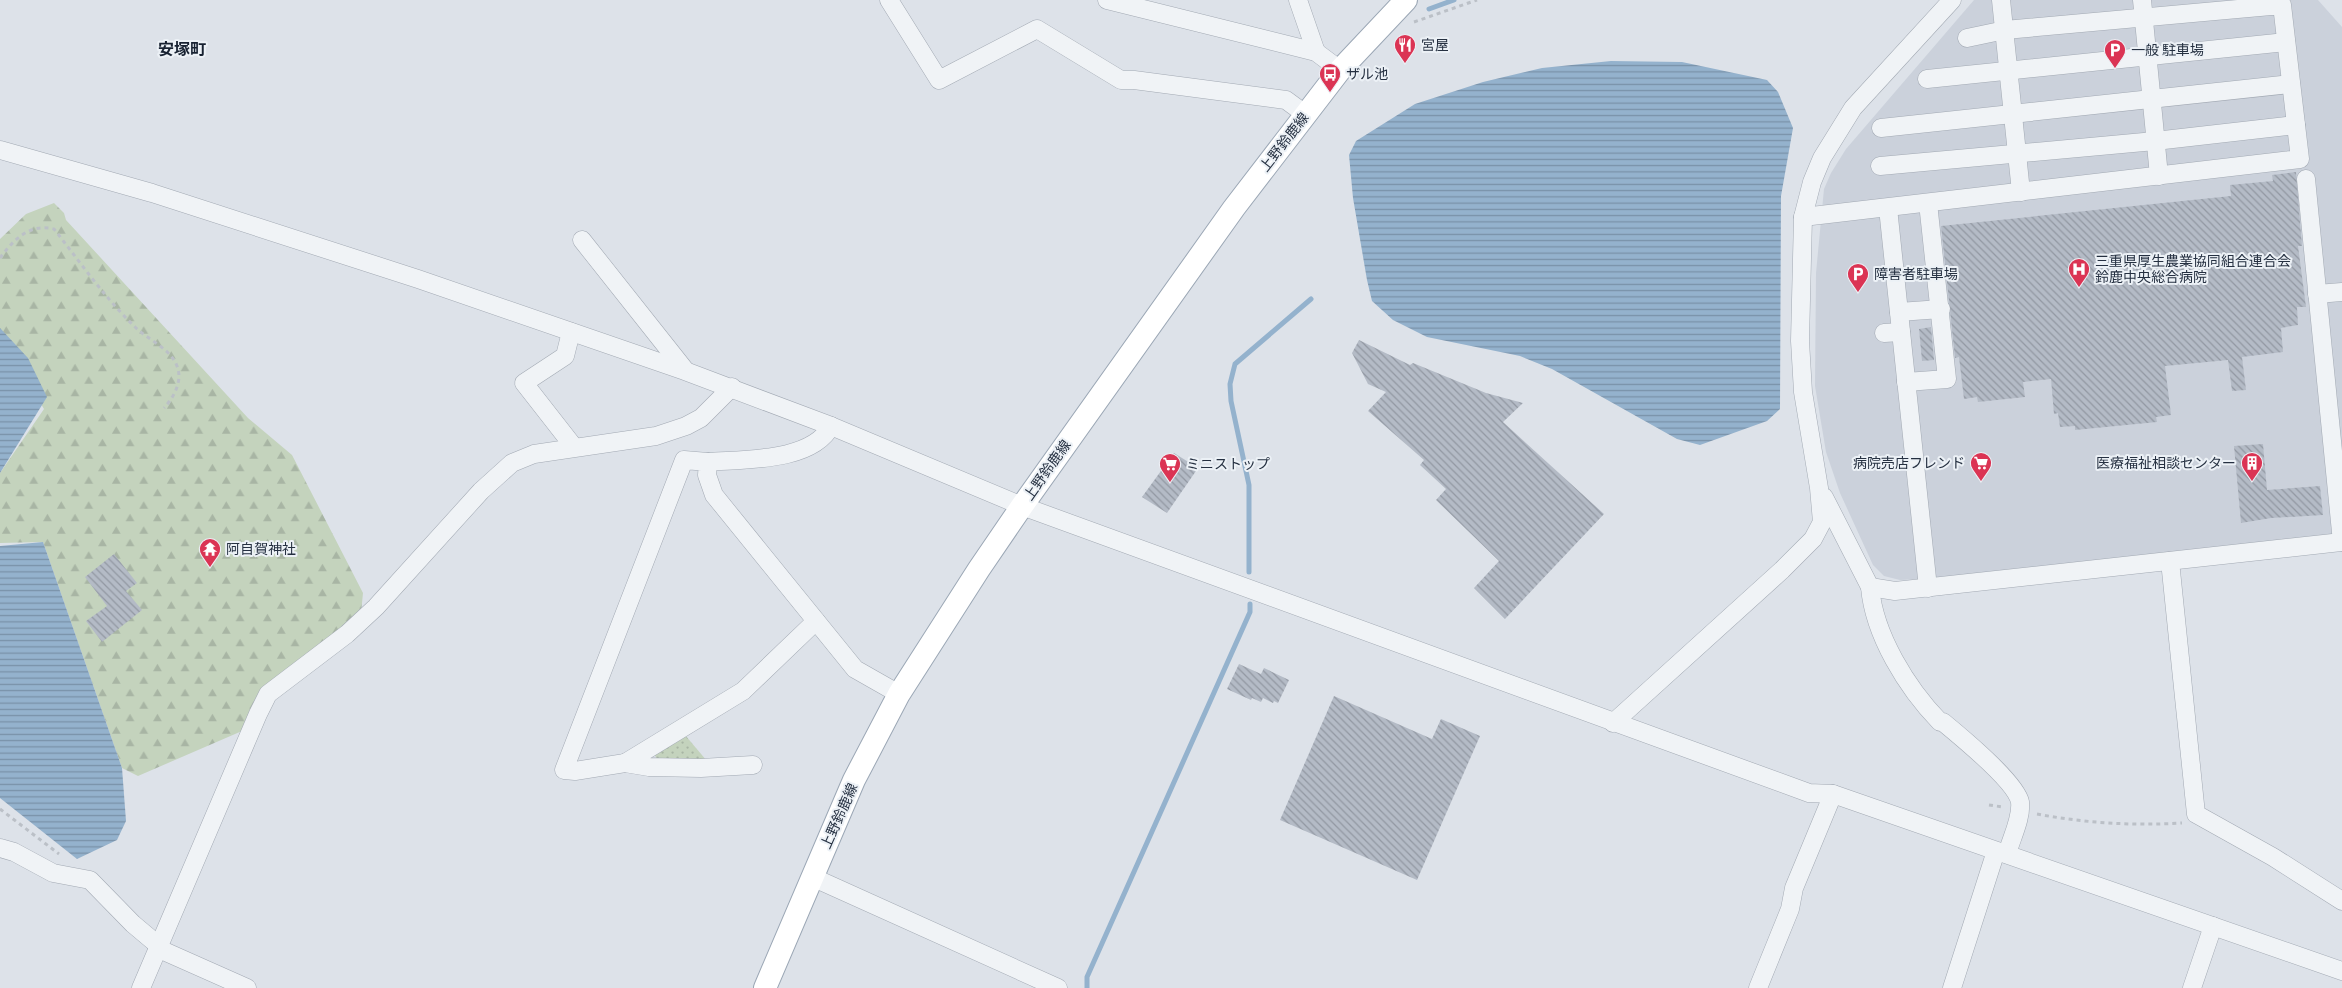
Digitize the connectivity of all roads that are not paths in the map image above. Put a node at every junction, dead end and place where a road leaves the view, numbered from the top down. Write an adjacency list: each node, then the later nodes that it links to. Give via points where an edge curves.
1 (889, 0): 19 (street, via 939,80 1037,29 1121,80 1286,100)
2 (1108, 0): 12 (street)
3 (1298, 0): 12 (street)
4 (1406, 0): 14 (main road, 上野鈴鹿線)
5 (1952, 0): 32 (street, via 1841,124 1812,182)
6 (2001, 0): 9 (street)
7 (2142, 0): 8 (street)
8 (2144, 19): 9 (street); 11 (street, via 2282,5); 13 (street)
9 (2005, 30): 10 (street); 15 (street)
10 (1967, 38)
11 (2286, 42): 13 (street); 17 (street)
12 (1316, 52): 14 (street)
13 (2148, 56): 15 (street); 18 (street)
14 (1340, 70): 19 (main road, 上野鈴鹿線)
15 (2009, 70): 16 (street); 20 (street)
16 (1927, 79)
17 (2291, 84): 18 (street); 21 (street)
18 (2152, 99): 20 (street); 23 (street)
19 (1305, 114): 46 (main road, 上野鈴鹿線, via 1234,208)
20 (2013, 114): 22 (street); 25 (street)
21 (2296, 125): 23 (street); 27 (street, via 2300,159)
22 (1881, 128)
23 (2155, 141): 25 (street); 27 (street)
24 (0, 150): 38 (street, via 152,193)
25 (2018, 152): 26 (street); 29 (street)
26 (1880, 166)
27 (2158, 176): 29 (street)
28 (2306, 179): 35 (street)
29 (2021, 192): 30 (street)
30 (1940, 201): 31 (street); 36 (street)
31 (1888, 208): 32 (street); 37 (street)
32 (1803, 216): 45 (street, via 1800,341 1803,392)
33 (582, 240): 39 (street)
34 (2342, 292): 35 (street)
35 (2317, 294): 47 (street)
36 (1941, 309): 37 (street); 40 (street, via 1947,379)
37 (1899, 312): 40 (street, via 1893,333)
38 (571, 332): 39 (street); 43 (street, via 565,356 524,383)
39 (686, 371): 41 (street)
40 (1906, 382): 50 (street)
41 (732, 387): 42 (street); 43 (street, via 701,418 686,426 656,436)
42 (830, 426): 44 (street, via 825,436 814,445 797,451 772,457); 46 (street)
43 (574, 447): 62 (street, via 534,454 512,463 481,491 376,607 347,634 268,694)
44 (708, 462): 51 (street, via 707,475 714,495); 54 (street, via 684,460 564,770)
45 (1819, 488): 49 (street); 53 (street, via 1822,522 1813,539)
46 (1022, 506): 52 (main road, 上野鈴鹿線); 53 (street)
47 (2342, 542): 48 (street)
48 (2170, 561): 50 (street); 60 (street, via 2196,814)
49 (1870, 587): 50 (street, via 1895,591); 58 (street, via 1872,603 1899,669 1922,704 1977,751 2015,791 2020,801 2020,810)
50 (1928, 588)
51 (816, 622): 52 (street, via 855,669); 54 (street, via 744,691)
52 (899, 694): 59 (main road, 上野鈴鹿線, via 854,780)
53 (1613, 723): 56 (street, via 1809,793)
54 (625, 763): 55 (street, via 701,768)
55 (752, 765)
56 (1833, 794): 58 (street); 68 (street)
57 (0, 848): 62 (street, via 53,873 90,880)
58 (2001, 853): 61 (street); 69 (street)
59 (812, 877): 66 (main road, 上野鈴鹿線); 67 (street)
60 (2342, 901)
61 (2213, 926): 63 (street); 70 (street)
62 (158, 946): 64 (street); 65 (street)
63 (2342, 970)
64 (140, 988)
65 (248, 988)
66 (765, 988)
67 (1058, 988)
68 (1758, 988)
69 (1952, 988)
70 (2192, 988)

